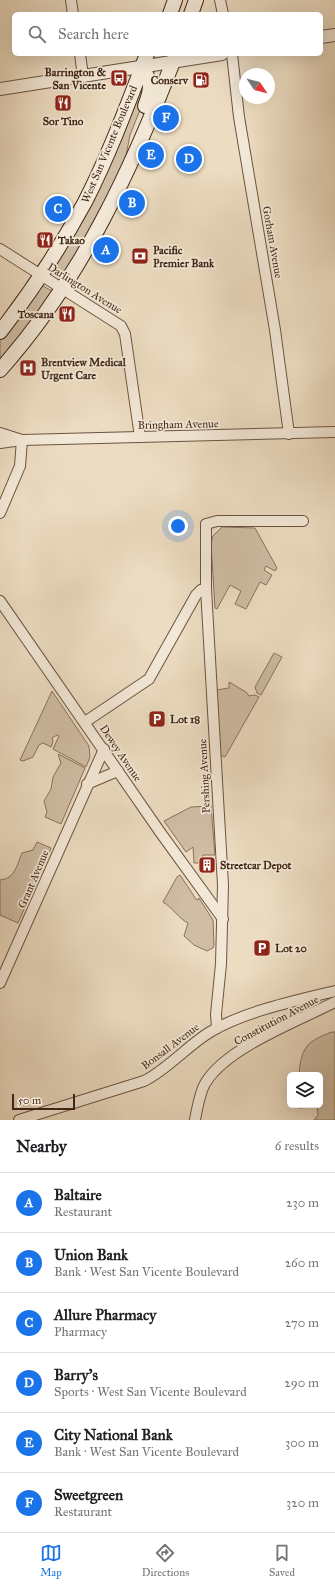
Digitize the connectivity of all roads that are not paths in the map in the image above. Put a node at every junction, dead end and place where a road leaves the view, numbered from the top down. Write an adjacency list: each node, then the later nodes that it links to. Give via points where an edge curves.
1 (71, 0): 6 (street)
2 (167, 0): 7 (main road)
3 (175, 0): 8 (main road)
4 (196, 0): 9 (main road)
5 (220, 0): 10 (street)
6 (73, 12)
7 (163, 12)
8 (171, 12)
9 (192, 12)
10 (223, 12)
11 (335, 35): 12 (street)
12 (323, 37)
13 (80, 56): 18 (street)
14 (188, 56): 16 (street)
15 (232, 56): 28 (street, Gorham Avenue, via 239,117)
16 (171, 57): 17 (street); 20 (main road)
17 (144, 60): 18 (street); 20 (main road, via 150,81 150,92 135,132); 22 (main road, West San Vicente Boulevard, via 85,201)
18 (83, 76): 19 (street)
19 (0, 89)
20 (131, 161): 23 (main road, via 105,217)
21 (0, 249): 22 (street, Darlington Avenue)
22 (41, 275): 23 (street, Darlington Avenue); 24 (main road, West San Vicente Boulevard)
23 (64, 288): 25 (main road); 29 (street, Darlington Avenue, via 121,326 125,334)
24 (0, 332)
25 (0, 370)
26 (335, 432): 28 (street, Bringham Avenue)
27 (0, 433): 30 (street, Bringham Avenue)
28 (290, 434): 29 (street, Bringham Avenue)
29 (140, 437): 30 (street, Bringham Avenue)
30 (22, 440): 31 (street, Bringham Avenue); 32 (street, via 20,466)
31 (0, 443)
32 (0, 513)
33 (303, 522): 34 (street, Pershing Avenue, via 221,521 206,524)
34 (206, 589): 36 (street, via 196,595 149,679); 40 (street, Pershing Avenue, via 223,885)
35 (0, 601): 36 (street, Dewey Avenue)
36 (85, 722): 37 (street, Dewey Avenue)
37 (104, 749): 38 (street, Dewey Avenue); 39 (street, Grant Avenue)
38 (118, 771): 39 (street); 40 (street, Dewey Avenue)
39 (87, 784): 41 (street, Grant Avenue)
40 (222, 919): 44 (street, Pershing Avenue)
41 (0, 983)
42 (335, 991): 44 (street, Bonsall Avenue, via 244,1016)
43 (335, 1002): 45 (street, Constitution Avenue, via 272,1032 226,1060 204,1083)
44 (217, 1028): 46 (street, Bonsall Avenue, via 144,1081)
45 (192, 1119)
46 (20, 1120)

